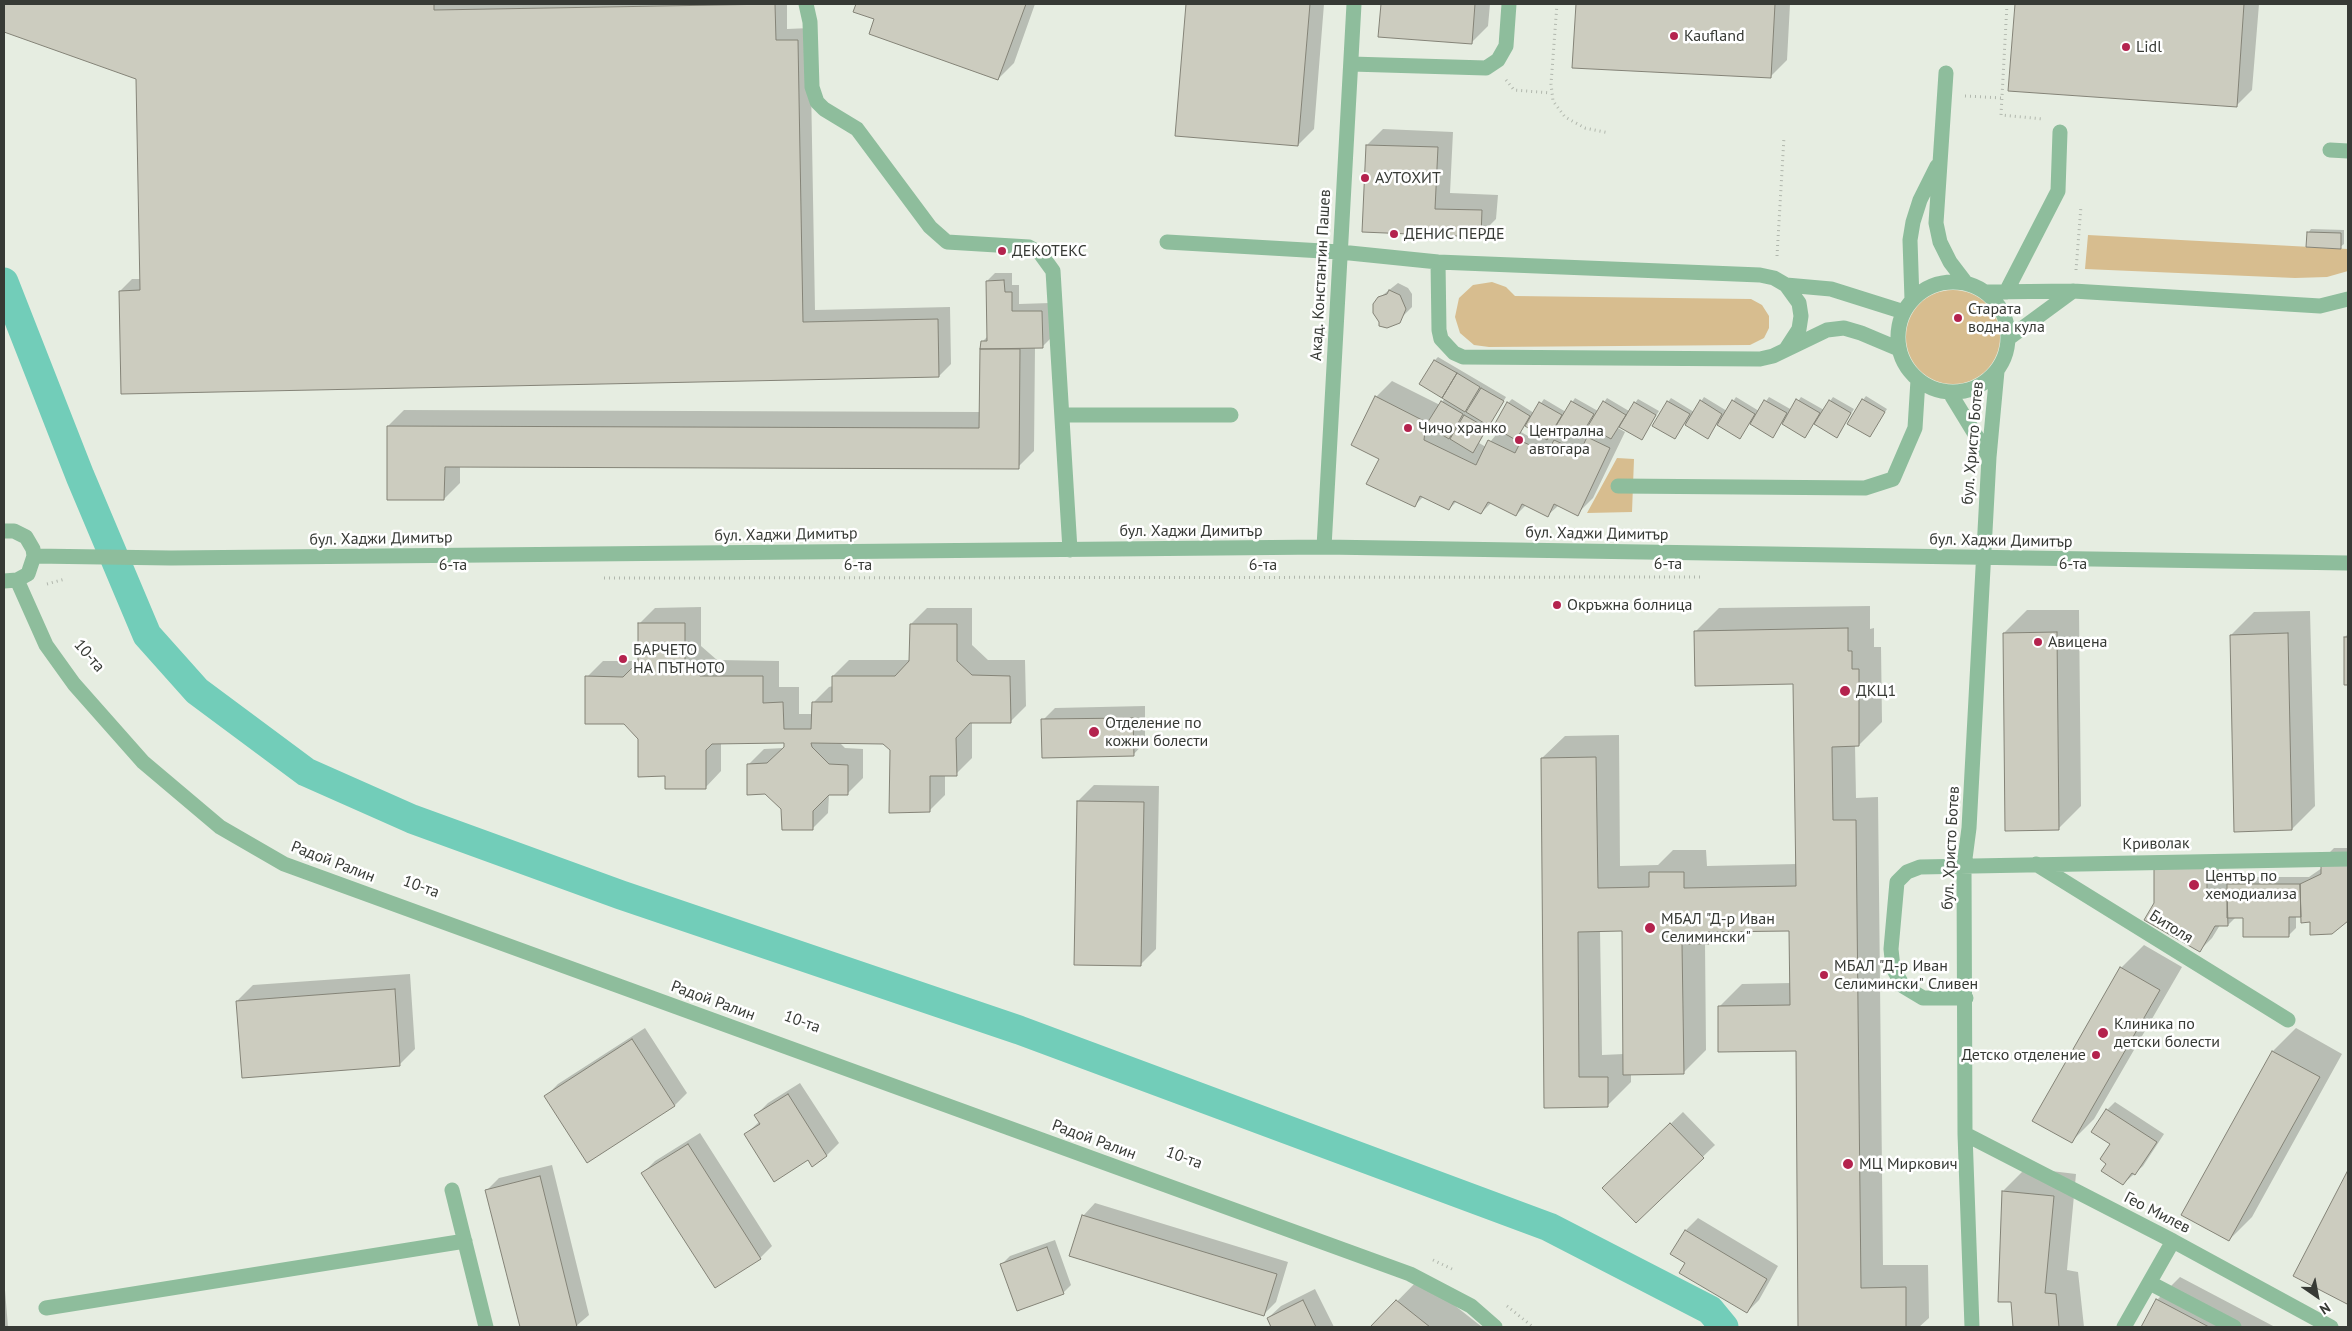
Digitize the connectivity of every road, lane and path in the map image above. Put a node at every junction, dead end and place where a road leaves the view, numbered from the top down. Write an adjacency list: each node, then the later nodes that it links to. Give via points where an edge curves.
1 (806, 4): 37 (street, via 810,22 812,87 817,102 857,129 930,227 948,242 1023,246 1040,253 1048,262 1055,282)
2 (1354, 4): 6 (street, Акад. Константин Пашев)
3 (1509, 4): 6 (street, via 1506,46 1503,54 1486,68)
4 (1557, 4): 9 (path)
5 (2007, 4): 11 (path)
6 (1351, 64): 20 (street, Акад. Константин Пашев)
7 (1946, 74): 17 (street)
8 (1514, 90): 9 (path)
9 (1552, 93): 13 (path, via 1553,101 1565,117 1585,128)
10 (1968, 96): 11 (path)
11 (2002, 98): 12 (path, via 2001,115 2051,119)
12 (2060, 132): 28 (street, via 2058,192)
13 (1609, 133)
14 (1784, 137): 21 (path)
15 (2330, 150): 16 (street)
16 (2348, 151)
17 (1940, 158): 24 (street, via 1936,223 1940,242 1950,262); 30 (street, via 1913,222)
18 (2081, 206): 23 (path)
19 (1167, 242): 20 (street)
20 (1340, 252): 22 (street); 42 (street, Акад. Константин Пашев)
21 (1778, 253)
22 (1438, 262): 25 (street, via 1760,275); 33 (street, via 1441,339 1454,353 1463,357 1760,359)
23 (2076, 270)
24 (1966, 283): 27 (street); 30 (street, via 1937,284 1923,291)
25 (1786, 285): 30 (street, via 1831,289); 33 (street, via 1799,303 1801,316 1794,340)
26 (2074, 291): 28 (street); 29 (street, via 2320,306); 31 (street)
27 (1986, 292): 28 (street); 31 (street, via 2006,321)
28 (2006, 292)
29 (2348, 299)
30 (1908, 306): 32 (street, via 1898,336)
31 (2009, 338): 34 (street)
32 (1899, 349): 33 (street, via 1844,328 1827,330); 35 (street, via 1909,371)
33 (1785, 350)
34 (1997, 371): 36 (street, via 1976,388); 39 (street, бул. Христо Ботев)
35 (1918, 380): 36 (street, via 1938,391); 40 (street, via 1915,428 1893,479 1865,488)
36 (1950, 392): 39 (street)
37 (1062, 415): 38 (street); 43 (street)
38 (1231, 416)
39 (1988, 458): 45 (street, бул. Христо Ботев)
40 (1618, 486)
41 (4, 532): 44 (street, via 14,531 26,537 34,549)
42 (1324, 547): 43 (street, бул. Хаджи Димитър); 45 (street, бул. Хаджи Димитър)
43 (1070, 550): 44 (street, бул. Хаджи Димитър, via 171,558)
44 (34, 556): 49 (street, via 28,574)
45 (1982, 559): 46 (street, бул. Хаджи Димитър); 52 (street, бул. Христо Ботев)
46 (2348, 563)
47 (1702, 577): 48 (path, 6-та)
48 (596, 578)
49 (10, 581): 65 (street, Радой Ралин, via 46,645 74,684 143,762 220,827 284,864 1410,1274 1471,1306)
50 (2348, 859): 51 (street, Криволак)
51 (2036, 864): 52 (street, Криволак); 54 (street, Битоля)
52 (1964, 866): 53 (street, бул. Христо Ботев); 53 (street, Криволак, via 1920,867 1906,872 1897,882 1891,949 1893,968 1903,986 1912,993 1923,998)
53 (1966, 998): 55 (street, бул. Христо Ботев)
54 (2288, 1020)
55 (1965, 1134): 58 (street, Гео Милев); 67 (street, бул. Христо Ботев)
56 (452, 1190): 57 (street)
57 (465, 1241): 63 (street); 64 (street)
58 (2173, 1241): 61 (street); 70 (street, Гео Милев)
59 (1431, 1259): 60 (path)
60 (1456, 1272)
61 (2150, 1283): 68 (street); 69 (street)
62 (1505, 1304): 66 (path)
63 (46, 1308)
64 (486, 1327)
65 (1495, 1327)
66 (1533, 1327)
67 (1972, 1327)
68 (2124, 1327)
69 (2234, 1327)
70 (2331, 1327)

